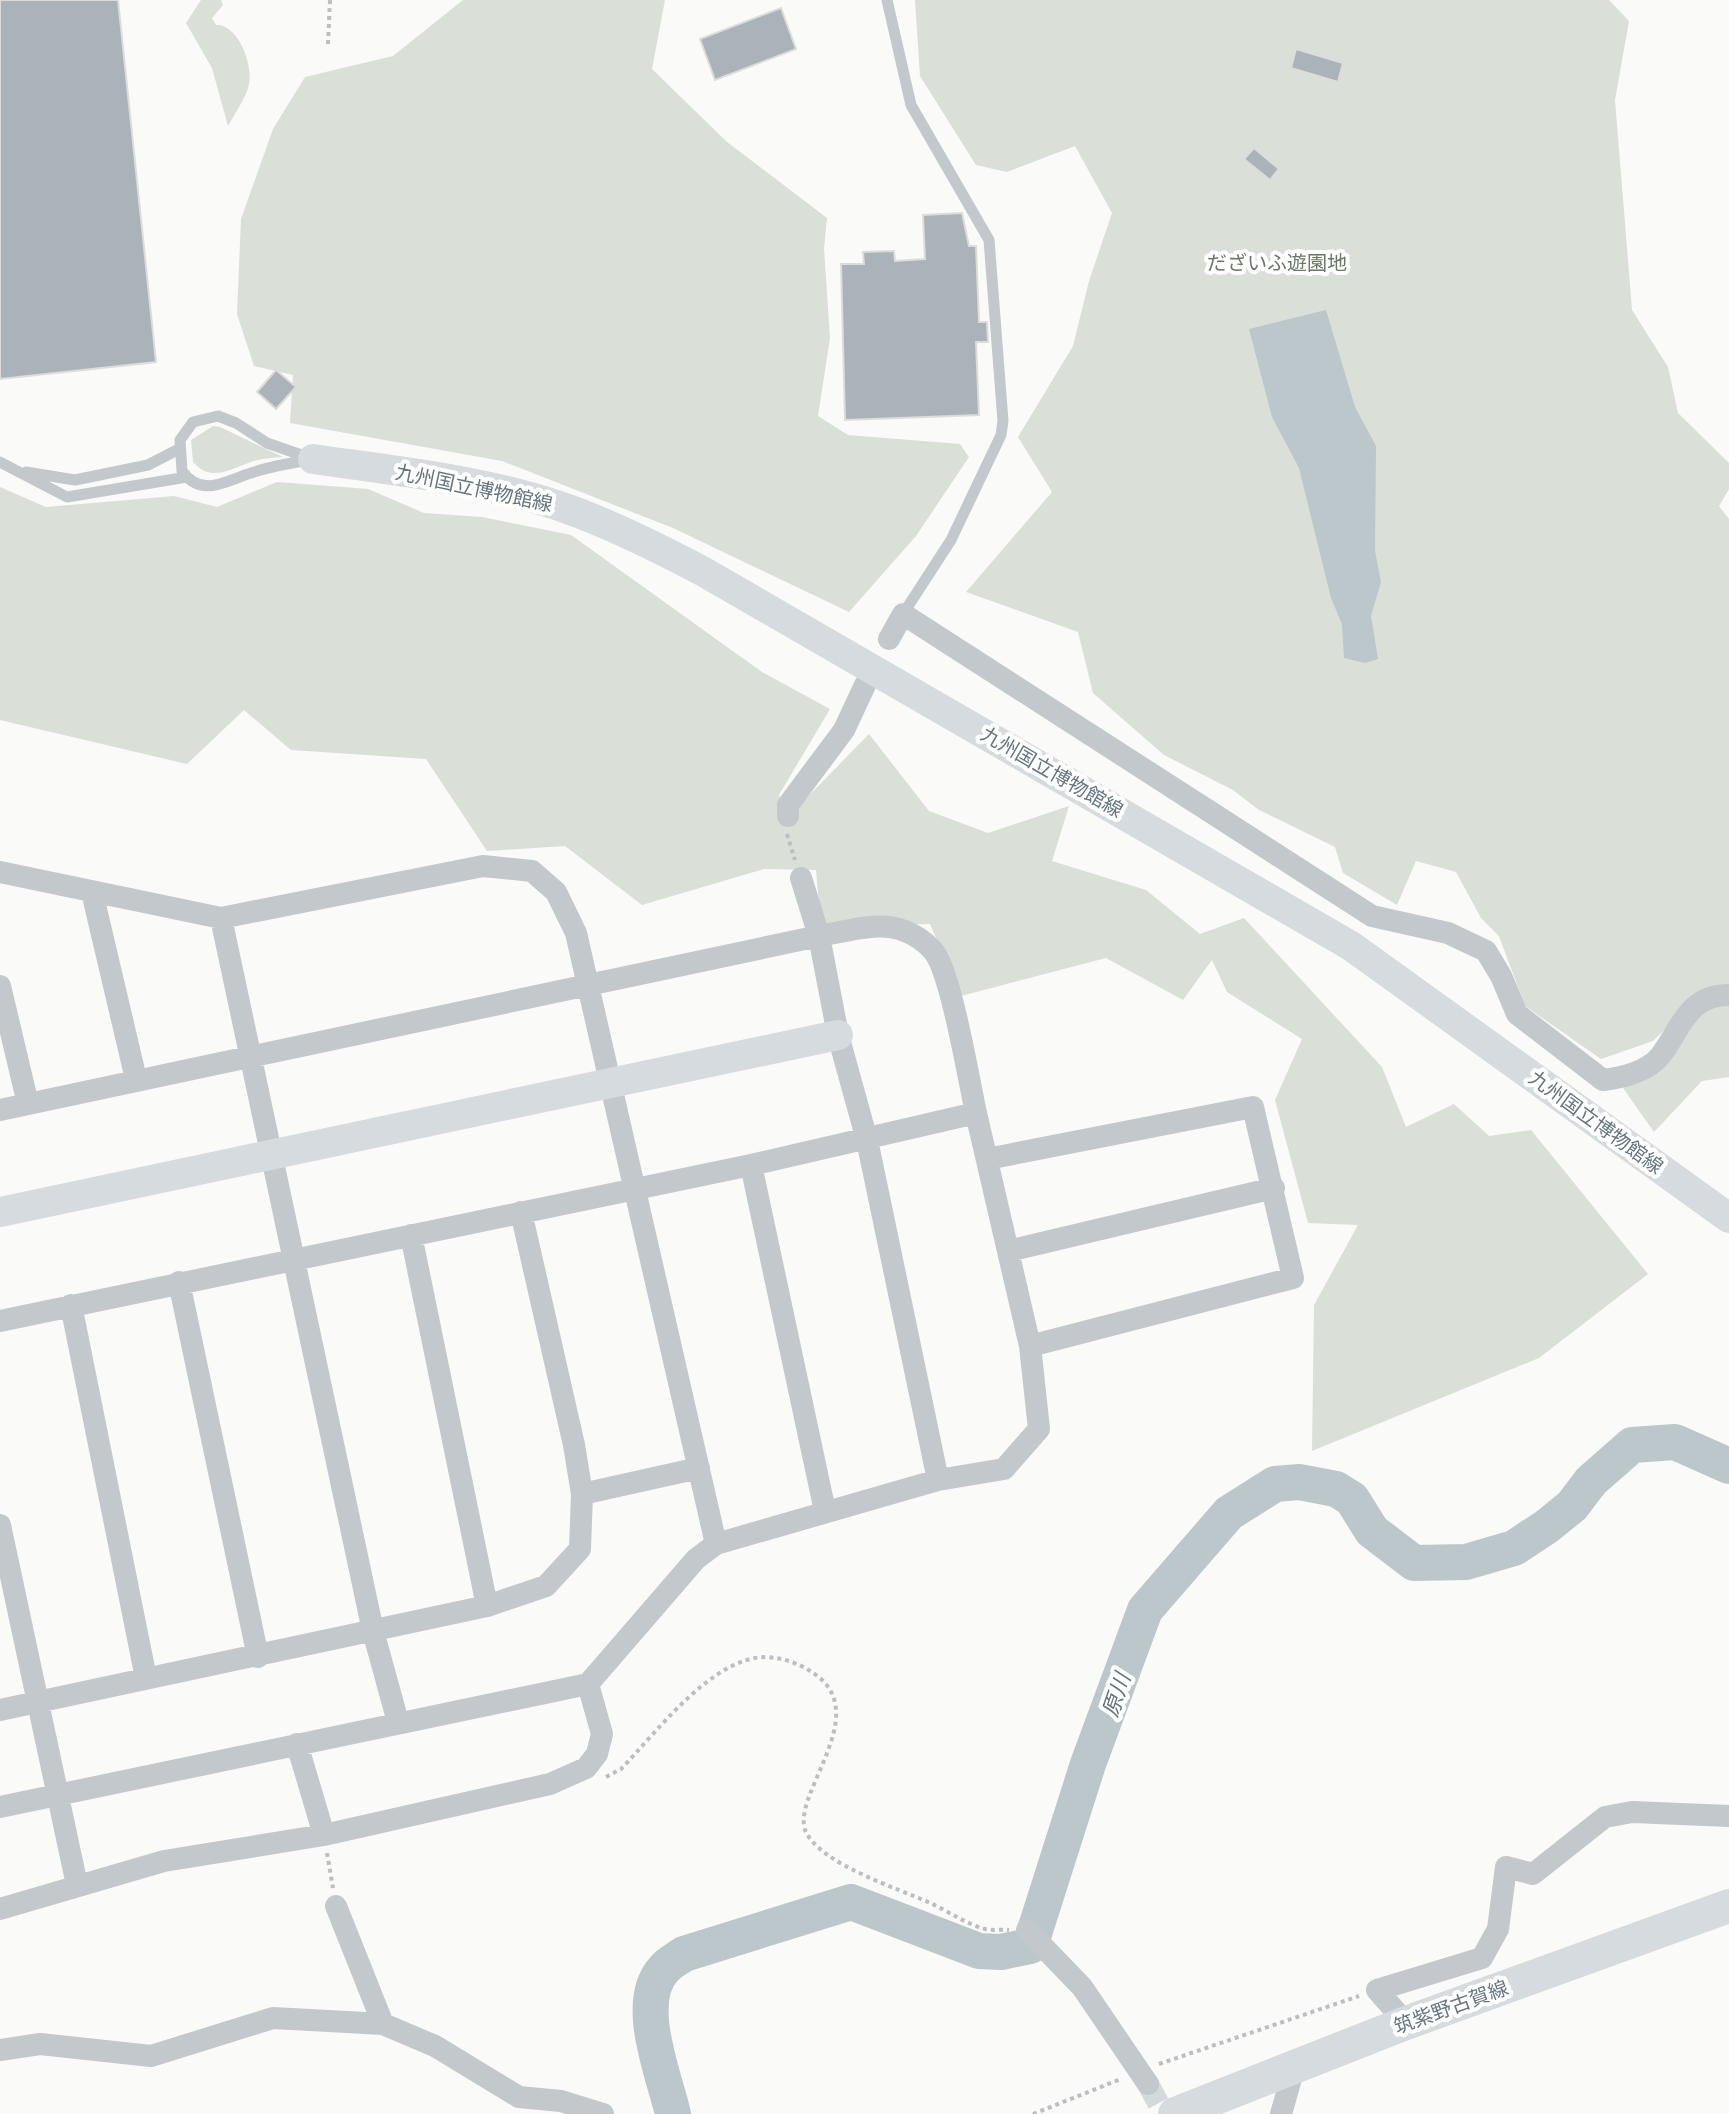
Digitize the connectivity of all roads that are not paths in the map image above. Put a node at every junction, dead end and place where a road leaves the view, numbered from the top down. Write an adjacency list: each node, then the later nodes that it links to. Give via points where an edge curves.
1 (887, 0): 7 (lane, via 911,105 989,240 1003,421 951,540)
2 (179, 449): 3 (lane, via 193,422 218,416 272,445); 5 (lane, via 148,465 75,480); 6 (lane)
3 (313, 459): 6 (lane, via 248,473 219,487); 34 (main road, 九州国立博物館線, via 563,507 704,572 1351,946)
4 (0, 462): 5 (lane)
5 (15, 470): 6 (lane, via 67,497)
6 (187, 477)
7 (903, 614): 8 (street); 18 (street, via 1372,916 1448,933 1486,951 1517,1014 1603,1080 1625,1077 1660,1057 1681,1018 1716,995)
8 (889, 639)
9 (865, 685): 10 (street, via 844,730 788,805)
10 (788, 816)
11 (0, 872): 13 (street)
12 (801, 878): 15 (street)
13 (92, 892): 14 (street); 21 (street)
14 (221, 918): 17 (street, via 483,866 532,871 556,892); 20 (street)
15 (819, 936): 17 (street); 19 (street); 25 (street, via 896,928 918,937 936,954)
16 (0, 986): 23 (street)
17 (588, 987): 20 (street); 22 (street)
18 (1729, 995)
19 (838, 1035): 22 (main road); 26 (street)
20 (252, 1056): 21 (street); 27 (street)
21 (136, 1079): 23 (street)
22 (610, 1084): 27 (main road); 30 (street)
23 (28, 1104): 24 (street)
24 (0, 1110)
25 (976, 1113): 26 (street); 28 (street)
26 (867, 1140): 29 (street); 43 (street)
27 (272, 1153): 32 (main road); 37 (street)
28 (987, 1159): 31 (street, via 1253,1107); 36 (street)
29 (751, 1165): 30 (street); 45 (street)
30 (635, 1188): 33 (street); 42 (street)
31 (1274, 1188): 36 (street); 41 (street, via 1293,1278)
32 (0, 1212)
33 (521, 1212): 35 (street); 44 (street)
34 (1729, 1218)
35 (411, 1235): 37 (street); 48 (street)
36 (1008, 1251): 41 (street)
37 (294, 1260): 38 (street); 49 (street)
38 (179, 1282): 39 (street); 50 (street)
39 (71, 1305): 40 (street); 51 (street)
40 (0, 1321)
41 (1030, 1346): 43 (street, via 1039,1429 1004,1469)
42 (699, 1468): 44 (street); 47 (street)
43 (938, 1480): 45 (street)
44 (582, 1494): 48 (street, via 580,1549 546,1586)
45 (825, 1511): 47 (street)
46 (0, 1525): 53 (street)
47 (716, 1544): 52 (street, via 696,1559)
48 (487, 1606): 49 (street)
49 (373, 1631): 50 (street); 55 (street)
50 (258, 1657): 51 (street)
51 (146, 1678): 53 (street)
52 (588, 1684): 55 (street); 60 (street, via 602,1734 586,1768 511,1794)
53 (39, 1703): 54 (street); 57 (street)
54 (0, 1710)
55 (398, 1722): 56 (street)
56 (297, 1744): 57 (street); 60 (street)
57 (59, 1794): 58 (street); 61 (street)
58 (0, 1807)
59 (1729, 1816): 66 (street, via 1632,1812 1605,1817 1533,1874 1506,1867 1498,1929 1482,1958 1377,1990)
60 (324, 1835): 61 (street, via 164,1861)
61 (77, 1885): 64 (street)
62 (336, 1906): 67 (street)
63 (1729, 1906): 66 (main road, 筑紫野古賀線)
64 (0, 1909)
65 (1027, 1930): 70 (street, via 1082,1987)
66 (1406, 2023): 69 (main road, 筑紫野古賀線)
67 (383, 2024): 68 (street, via 273,2018 151,2056 40,2044); 71 (street, via 435,2046 519,2097 577,2104)
68 (0, 2050)
69 (1294, 2068): 72 (main road, 筑紫野古賀線); 73 (street)
70 (1144, 2078)
71 (603, 2114)
72 (1175, 2114)
73 (1281, 2114)

